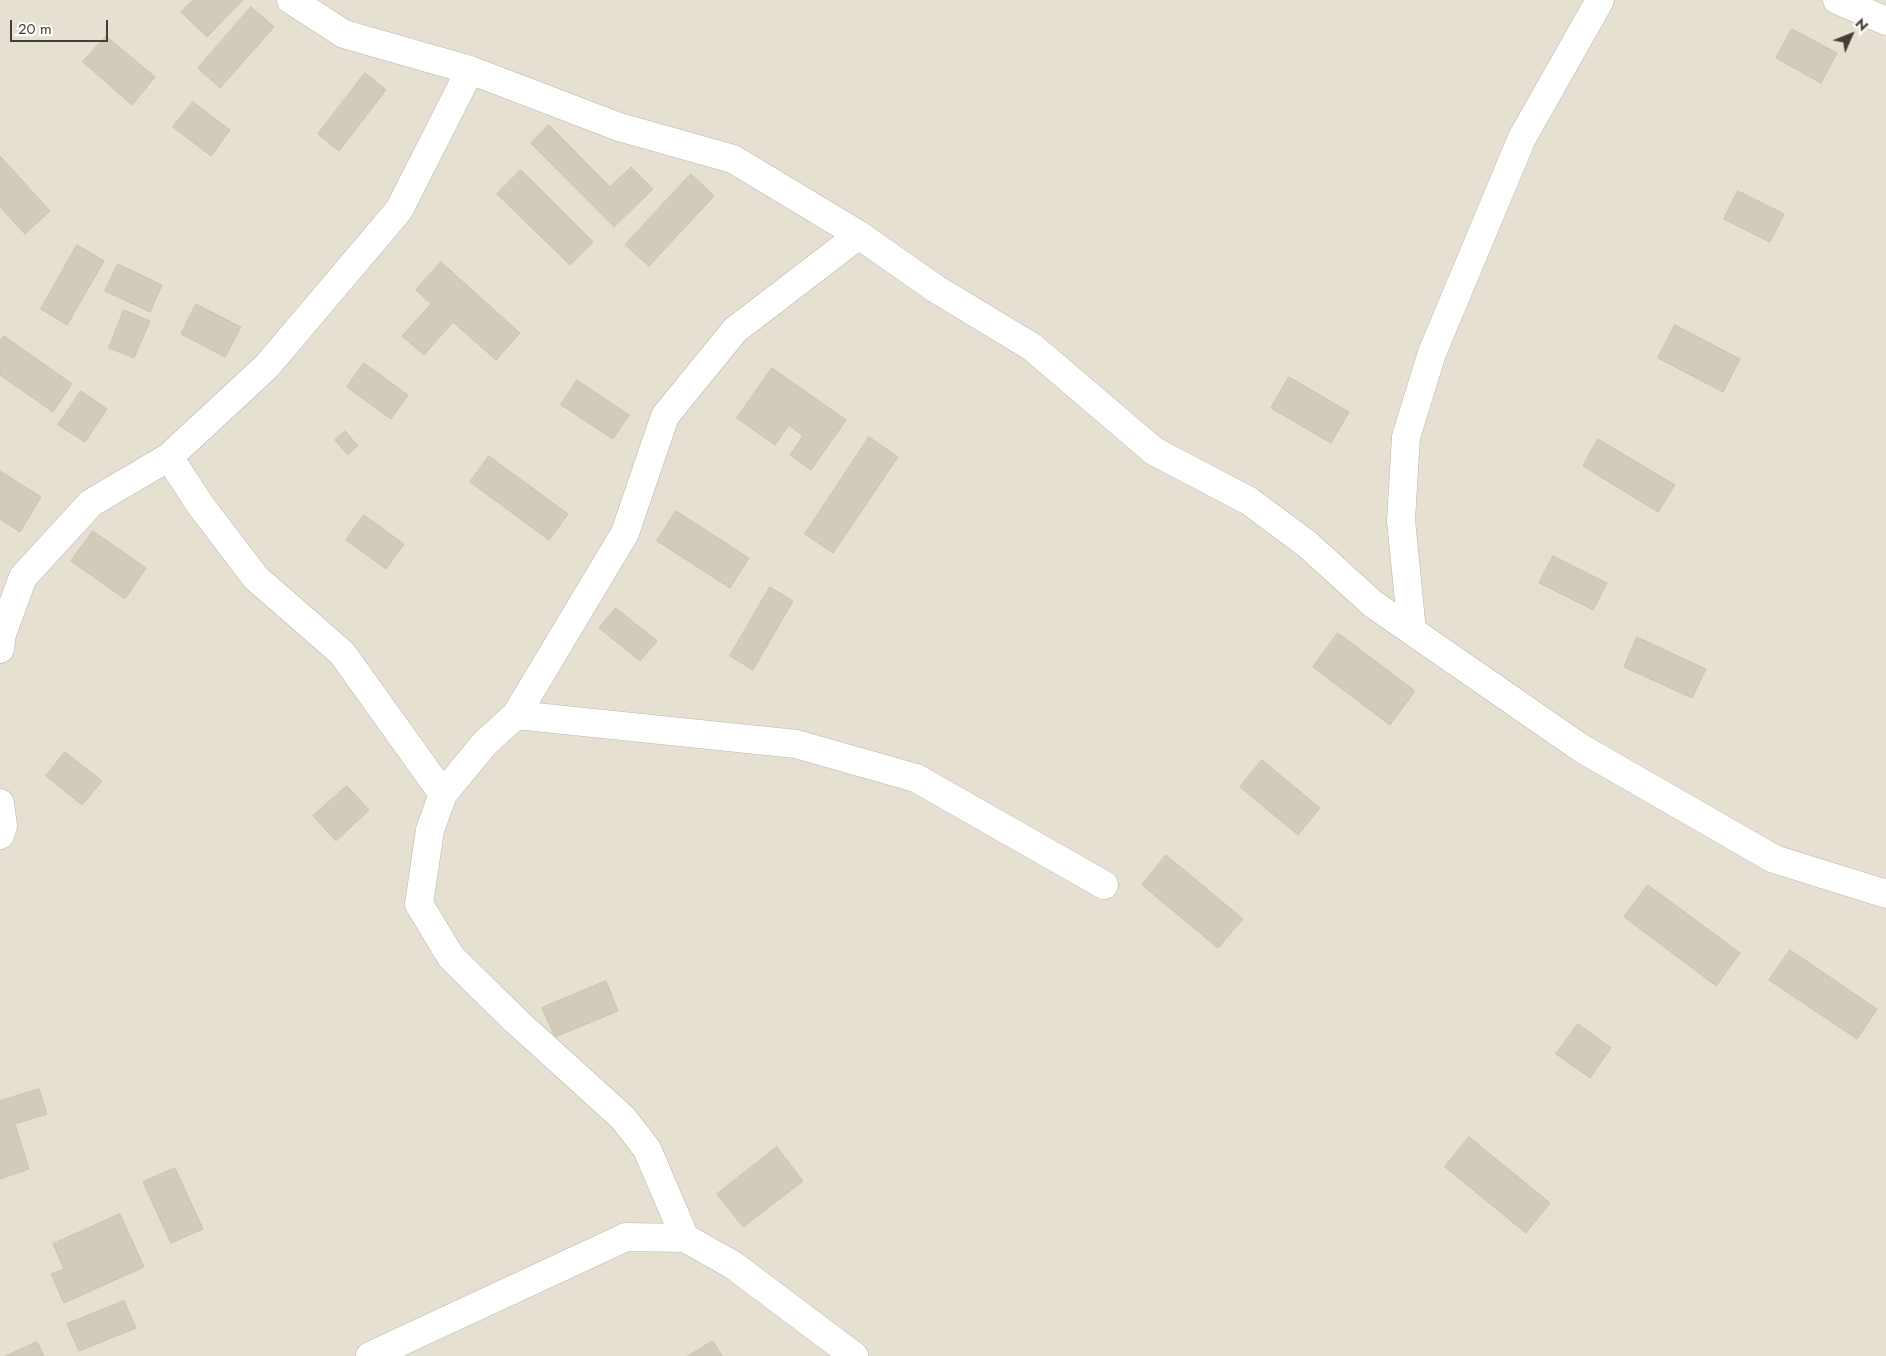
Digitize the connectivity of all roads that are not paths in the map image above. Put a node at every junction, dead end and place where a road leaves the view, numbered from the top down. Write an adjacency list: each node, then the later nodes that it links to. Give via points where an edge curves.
1 (291, 0): 5 (street, via 344,34)
2 (1600, 0): 8 (street, via 1522,138 1432,353 1406,437 1401,520)
3 (1837, 0): 4 (street)
4 (1886, 21)
5 (470, 70): 6 (street, via 619,127 733,159); 7 (street, via 399,210 267,366)
6 (859, 235): 8 (street, via 936,289 1032,348 1154,451 1249,501 1307,544 1373,604); 10 (street, via 735,330 665,416 624,532)
7 (168, 457): 9 (street, via 91,503 22,576); 11 (street, via 256,578 342,653)
8 (1412, 632): 15 (street, via 1581,748 1774,859)
9 (0, 649)
10 (516, 715): 11 (street, via 486,743); 14 (street, via 796,744 916,778)
11 (443, 794): 16 (street, via 430,830 419,904 451,957 623,1118 647,1149)
12 (0, 802): 13 (street, via 3,826)
13 (0, 835)
14 (1104, 885)
15 (1886, 894)
16 (685, 1238): 17 (street, via 626,1237); 18 (street, via 733,1266)
17 (386, 1353)
18 (854, 1356)

